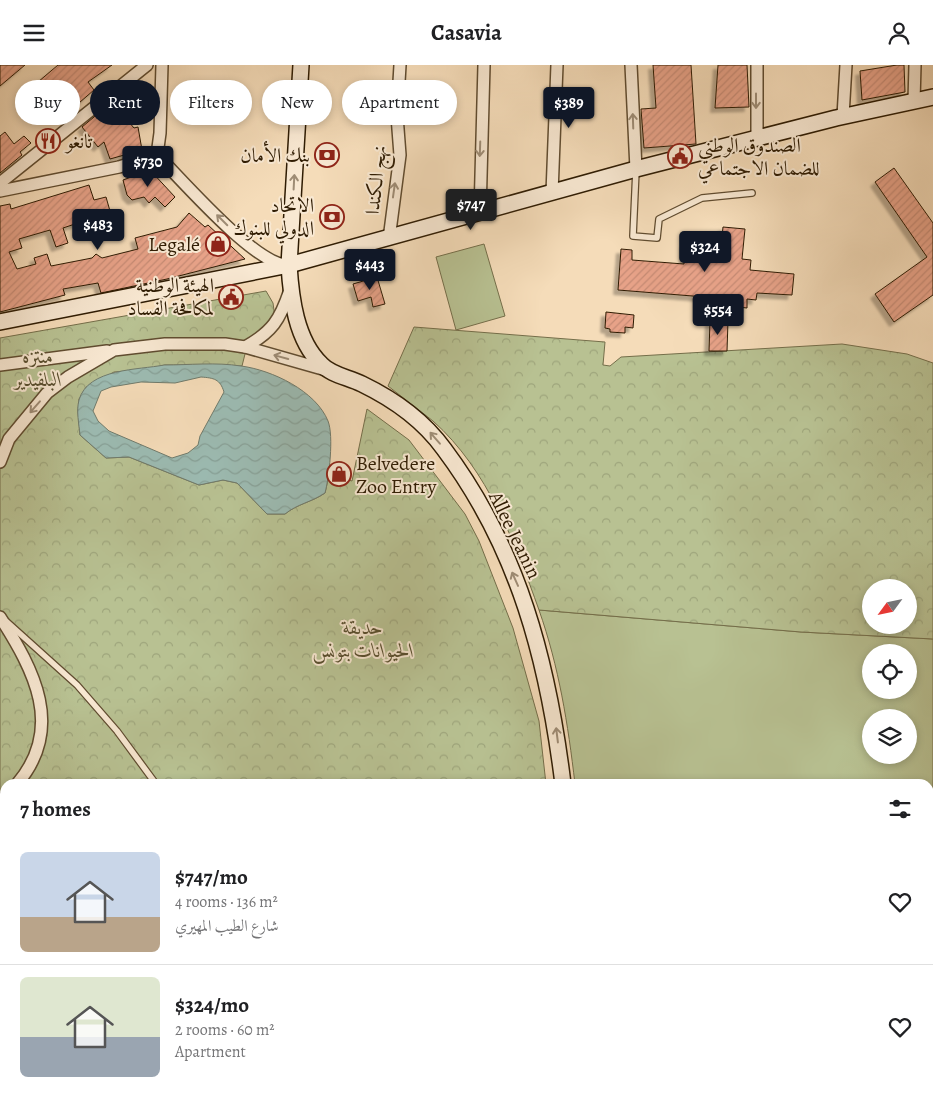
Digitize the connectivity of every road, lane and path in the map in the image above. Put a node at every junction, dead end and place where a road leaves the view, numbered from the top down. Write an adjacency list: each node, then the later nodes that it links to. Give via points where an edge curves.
1 (147, 65): 17 (street)
2 (162, 65): 15 (street)
3 (301, 65): 23 (main road, one-way to 3)
4 (400, 65): 22 (street, نهج الكندا, one-way to 4, via 400,155 397,116)
5 (484, 65): 21 (street, one-way to 21)
6 (557, 65): 19 (street)
7 (631, 65): 16 (street, one-way to 7)
8 (758, 65): 14 (street, one-way to 14)
9 (846, 65): 13 (street)
10 (916, 65): 12 (street)
11 (933, 97): 12 (main road)
12 (914, 101): 13 (main road)
13 (843, 116): 14 (main road)
14 (757, 138): 16 (main road)
15 (157, 155): 18 (street, via 119,167); 23 (street, one-way to 15, via 262,256 245,243)
16 (636, 169): 19 (main road); 20 (lane, via 633,236 657,238 659,219 702,197)
17 (0, 183)
18 (0, 191)
19 (552, 193): 21 (main road)
20 (752, 193)
21 (480, 213): 22 (main road)
22 (389, 239): 23 (main road)
23 (290, 265): 24 (main road); 25 (main road)
24 (290, 289): 26 (street, via 274,326); 29 (main road, via 302,336 316,359)
25 (0, 322)
26 (245, 347): 27 (street, via 212,343 165,344); 29 (street, one-way to 26)
27 (114, 350): 28 (street); 30 (street, one-way to 30, via 47,393)
28 (0, 365)
29 (328, 370): 35 (main road, Allee Jeanin, one-way to 29, via 555,719 537,639 518,584 482,508 444,449 425,427 382,394)
30 (4, 441): 31 (street)
31 (0, 462)
32 (0, 616): 33 (street, via 32,672 41,711 41,743 34,762); 34 (lane, via 77,685)
33 (21, 779)
34 (152, 779)
35 (562, 779)

